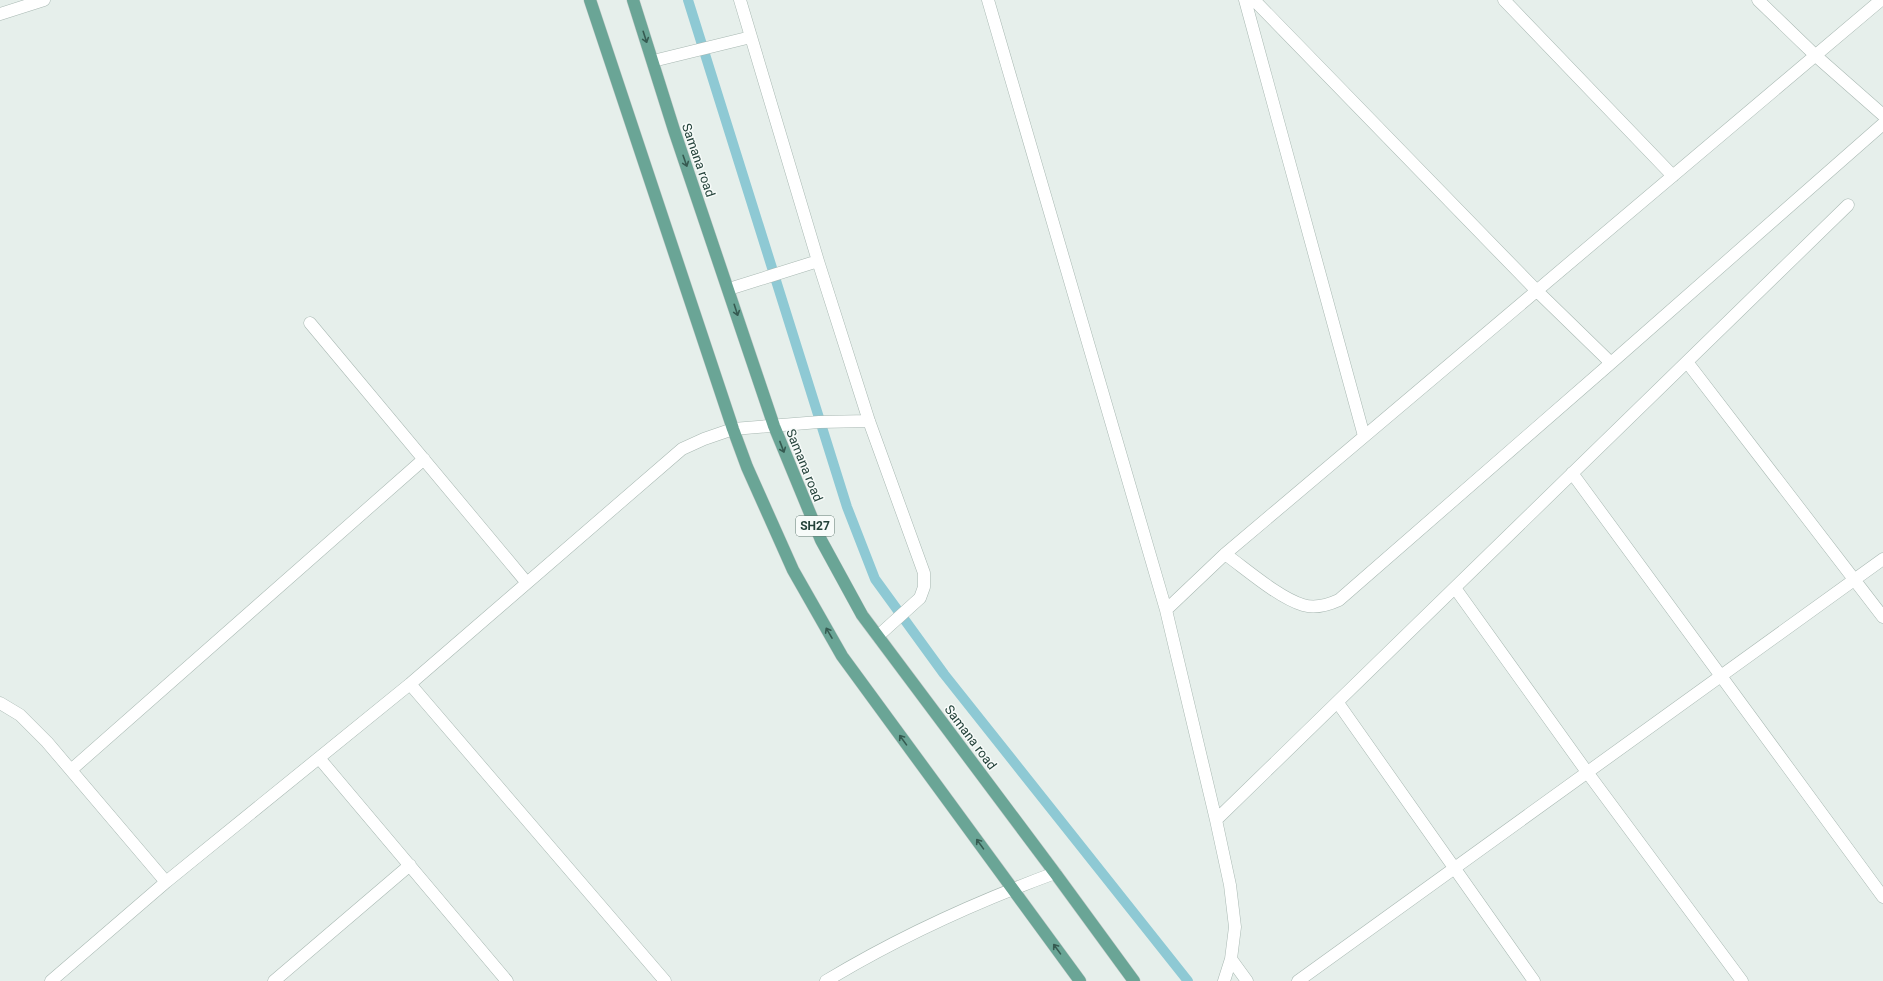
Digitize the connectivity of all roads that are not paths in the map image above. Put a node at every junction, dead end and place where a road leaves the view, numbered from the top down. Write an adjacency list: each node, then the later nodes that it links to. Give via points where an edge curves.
1 (44, 0): 11 (street)
2 (590, 0): 27 (main road, SH27)
3 (633, 0): 14 (main road, Samana road / SH27, one-way to 14)
4 (740, 0): 12 (street)
5 (988, 0): 36 (street)
6 (1245, 0): 28 (street)
7 (1254, 0): 21 (street)
8 (1504, 0): 17 (street)
9 (1758, 0): 13 (street)
10 (1881, 0): 13 (street)
11 (0, 14)
12 (751, 37): 14 (street); 19 (street)
13 (1816, 56): 15 (street); 17 (street)
14 (652, 62): 20 (main road, Samana road / SH27, one-way to 20)
15 (1883, 115)
16 (1883, 124): 24 (street)
17 (1673, 176): 21 (street)
18 (1848, 205): 23 (street)
19 (818, 261): 20 (street); 25 (street)
20 (729, 289): 26 (main road, Samana road / SH27, one-way to 26)
21 (1537, 291): 24 (street); 28 (street)
22 (310, 323): 29 (street)
23 (1687, 362): 30 (street); 33 (street)
24 (1611, 363): 31 (street, via 1339,600 1324,606 1304,606 1286,598)
25 (869, 421): 26 (street); 38 (street, via 924,573 924,587 920,598)
26 (774, 426): 27 (street); 38 (main road, Samana road / SH27, one-way to 38, via 821,540 862,615)
27 (733, 429): 34 (street, via 682,449); 51 (main road, SH27, one-way to 27, via 842,656 793,570)
28 (1364, 436): 31 (street)
29 (424, 459): 34 (street); 44 (street)
30 (1572, 473): 35 (street); 39 (street)
31 (1225, 554): 36 (street)
32 (1883, 559): 33 (street)
33 (1855, 579): 37 (street); 39 (street)
34 (527, 583): 40 (street)
35 (1455, 588): 42 (street); 45 (street)
36 (1166, 610): 46 (street)
37 (1883, 617)
38 (878, 636): 49 (main road, Samana road / SH27)
39 (1720, 676): 45 (street); 52 (street)
40 (410, 684): 43 (street); 57 (street)
41 (0, 703): 44 (street, via 20,715)
42 (1338, 703): 46 (street); 48 (street)
43 (319, 758): 47 (street); 50 (street)
44 (72, 770): 50 (street)
45 (1587, 772): 48 (street); 65 (street)
46 (1216, 820): 53 (street, via 1230,885 1235,927)
47 (410, 866): 55 (street); 56 (street)
48 (1455, 867): 63 (street); 64 (street)
49 (1056, 873): 51 (street); 60 (main road, Samana road / SH27)
50 (166, 882): 54 (street)
51 (1013, 889): 58 (street, via 927,926); 59 (main road, SH27, one-way to 51)
52 (1883, 897)
53 (1231, 959): 61 (street); 62 (street)
54 (51, 981)
55 (274, 981)
56 (507, 981)
57 (665, 981)
58 (826, 981)
59 (1080, 981)
60 (1134, 981)
61 (1224, 981)
62 (1247, 981)
63 (1298, 981)
64 (1534, 981)
65 (1742, 981)

